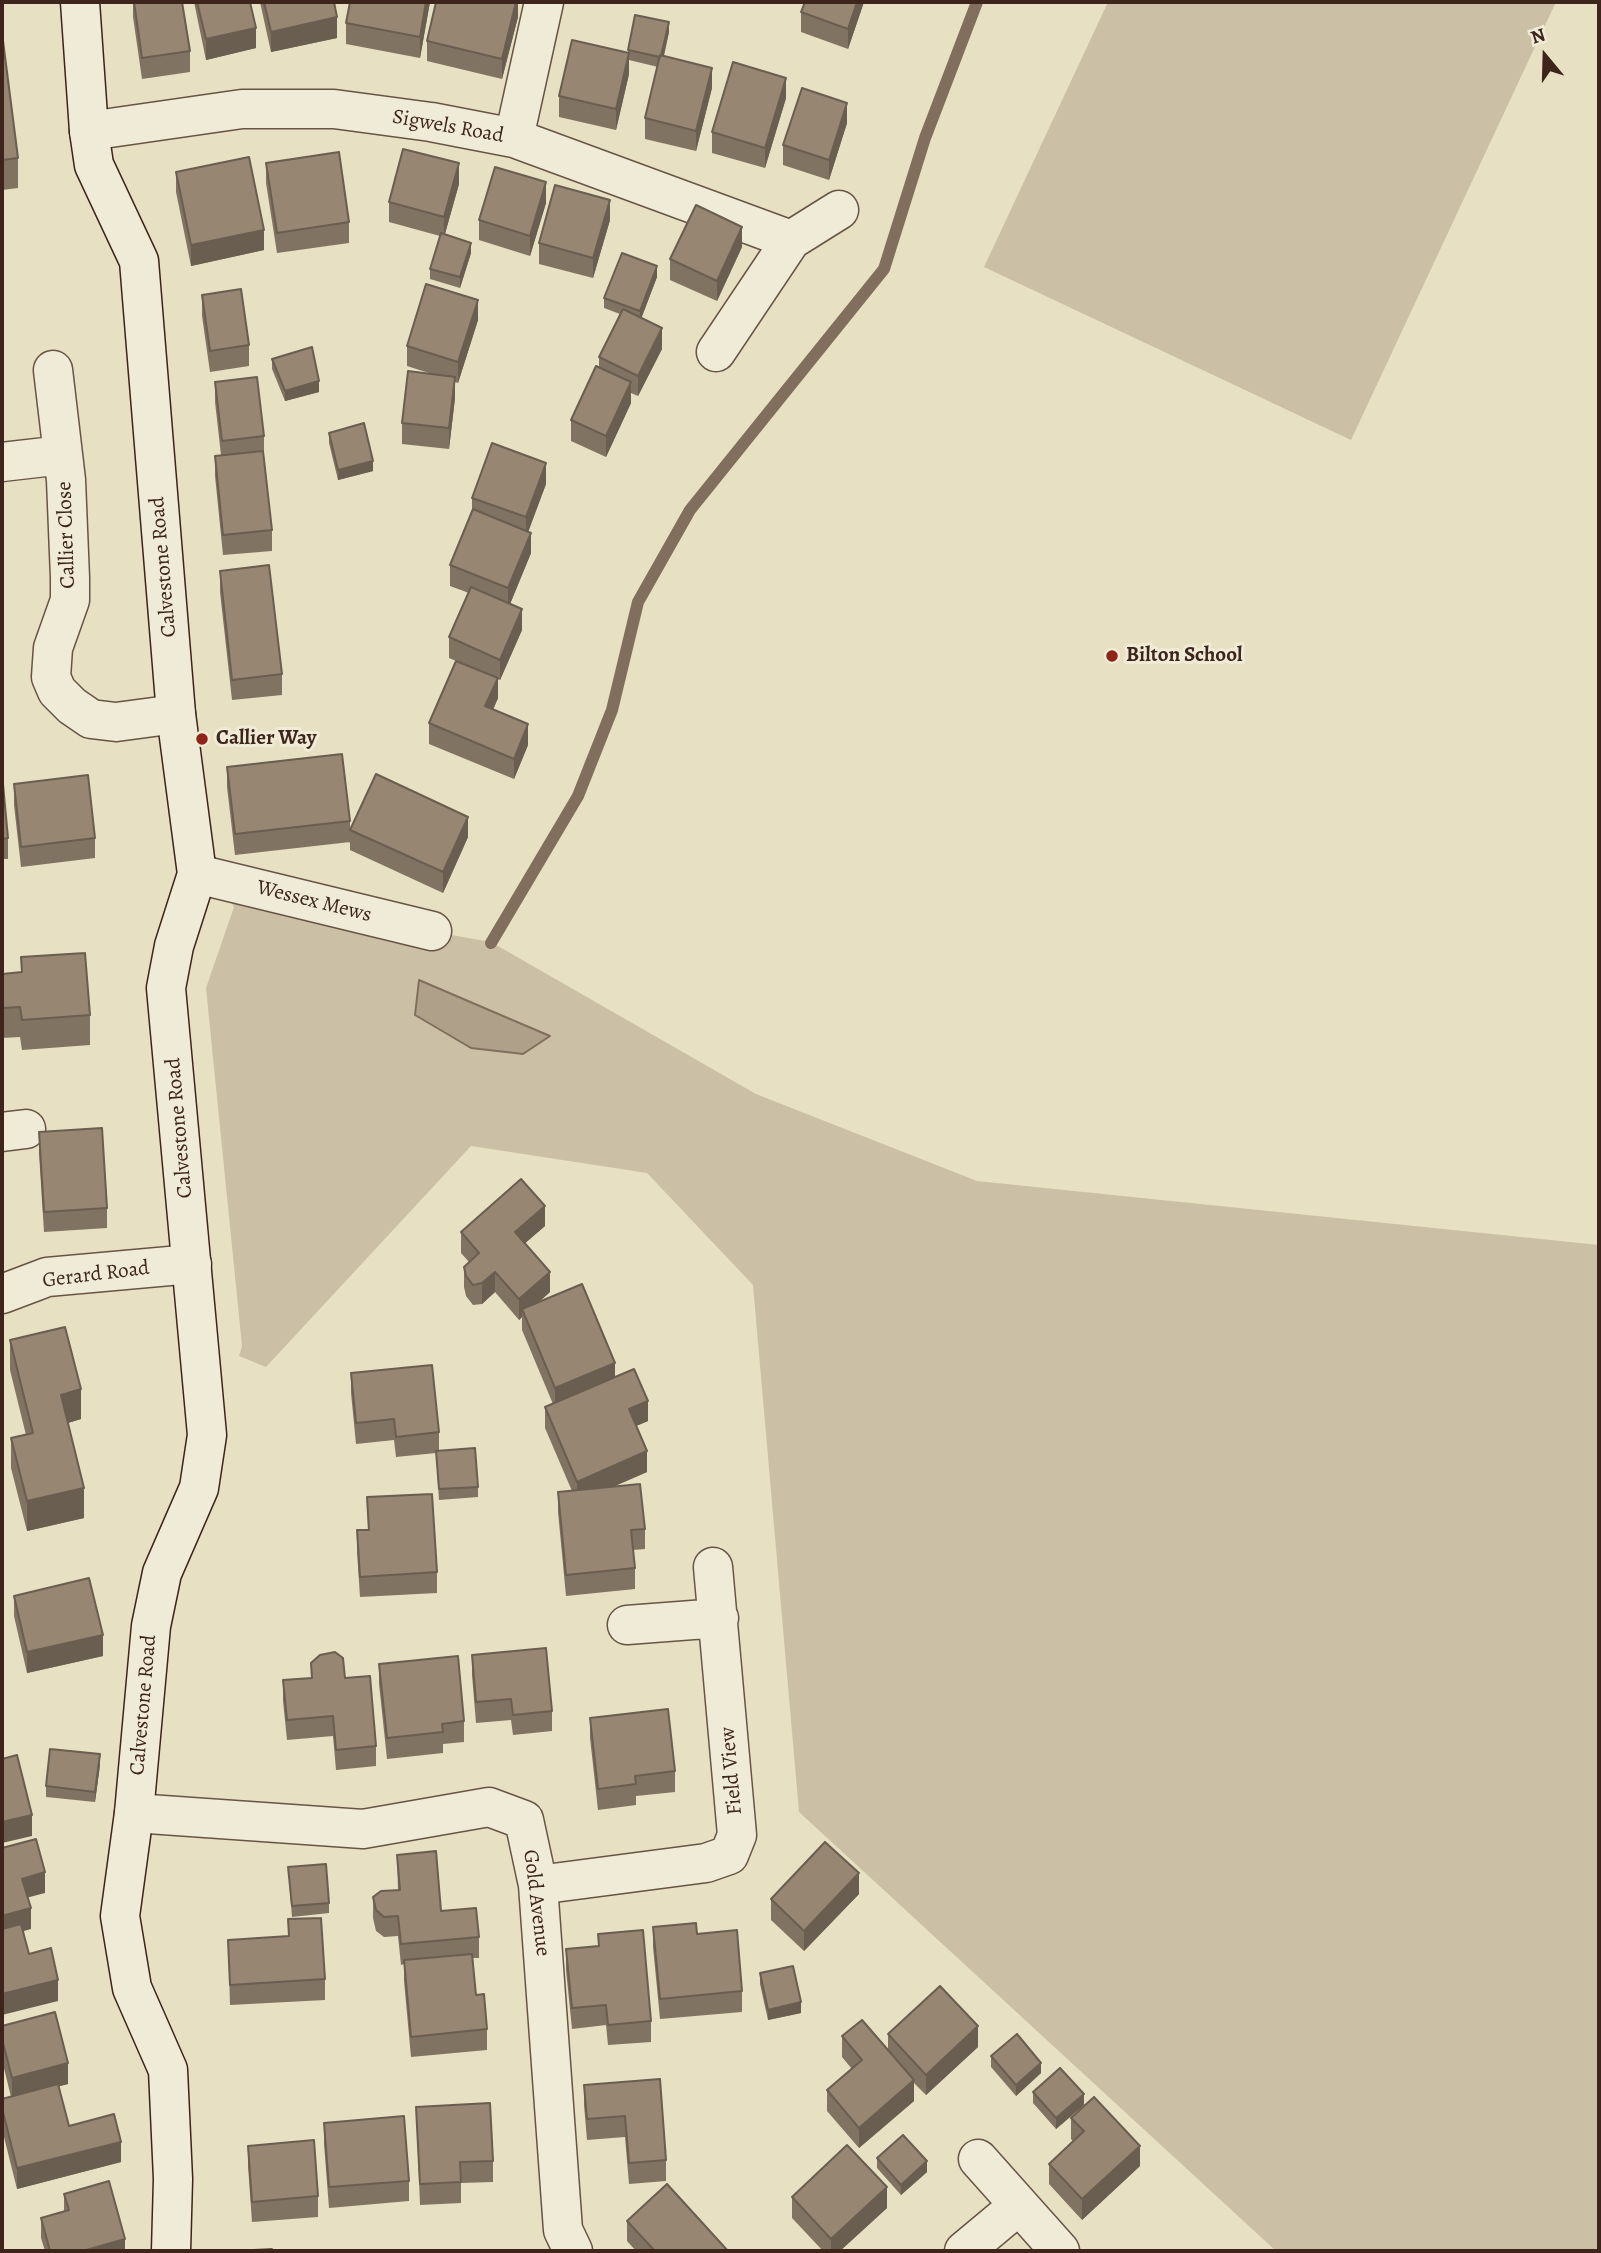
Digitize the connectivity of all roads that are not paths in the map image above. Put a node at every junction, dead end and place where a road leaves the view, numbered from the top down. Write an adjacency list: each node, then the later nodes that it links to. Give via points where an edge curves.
1 (80, 2): 3 (street, Calvestone Road)
2 (544, 2): 4 (street)
3 (89, 131): 4 (street, Sigwels Road, via 243,109 334,109); 11 (street, Calvestone Road, via 94,165 139,261)
4 (514, 138): 6 (street, Sigwels Road)
5 (839, 209): 6 (street)
6 (791, 240): 7 (street)
7 (716, 352)
8 (53, 370): 9 (street, Callier Close)
9 (63, 455): 10 (street, Callier Close); 11 (street, Callier Close, via 70,600 53,648 51,677 57,691 91,719 116,722)
10 (2, 462)
11 (176, 714): 12 (street, Calvestone Road)
12 (197, 874): 13 (street, Wessex Mews); 14 (street, Calvestone Road, via 166,988)
13 (432, 931)
14 (192, 1265): 15 (street, Gerard Road, via 47,1277); 19 (street, Calvestone Road, via 206,1435 199,1488 162,1573 151,1626)
15 (2, 1294)
16 (712, 1567): 17 (street, Field View)
17 (719, 1618): 18 (street); 20 (street, Field View, via 737,1835 729,1854 706,1863)
18 (627, 1625)
19 (134, 1813): 20 (street, Gold Avenue, via 363,1829 489,1807 524,1820); 23 (street, Calvestone Road, via 120,1916 132,1988 168,2070)
20 (538, 1885): 24 (street, Gold Avenue, via 564,2230)
21 (978, 2159): 22 (street)
22 (1018, 2206): 25 (street); 26 (street)
23 (171, 2251)
24 (573, 2251)
25 (964, 2251)
26 (1060, 2251)

